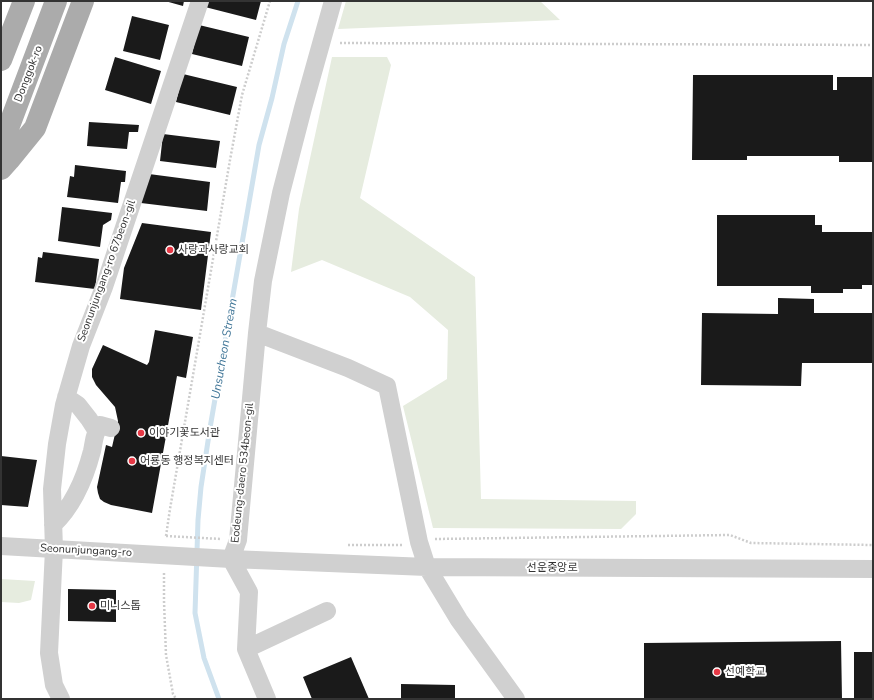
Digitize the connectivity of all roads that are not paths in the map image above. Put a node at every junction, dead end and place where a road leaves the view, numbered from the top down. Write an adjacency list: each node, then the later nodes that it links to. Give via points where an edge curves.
1 (24, 1): 6 (main road)
2 (56, 1): 7 (main road, Donggok-ro)
3 (83, 1): 8 (main road, via 35,128)
4 (200, 1): 10 (street, Seonunjungang-ro 67beon-gil, via 104,287 81,346)
5 (333, 1): 9 (street, Eodeung-daero 534beon-gil, via 281,193 263,281)
6 (1, 60)
7 (1, 146)
8 (1, 169)
9 (257, 333): 15 (street, Eodeung-daero 534beon-gil, via 235,540); 16 (street, via 387,386 418,542)
10 (66, 397): 11 (street, Seonunjungang-ro 67beon-gil, via 52,489); 11 (street, via 78,405 89,419 104,429 80,485 61,517)
11 (53, 525): 13 (street, Seonunjungang-ro 67beon-gil)
12 (1, 546): 13 (street, Seonunjungang-ro)
13 (54, 549): 14 (street, Seonunjungang-ro); 20 (street, Seonunjungang-ro 67beon-gil, via 49,653 54,685)
14 (168, 555): 15 (street, 선운중앙로)
15 (227, 558): 16 (street, 선운중앙로); 19 (street, Eodeung-daero 534beon-gil, via 248,592)
16 (427, 567): 17 (street, 선운중앙로); 22 (street, via 459,620)
17 (873, 569)
18 (327, 611): 19 (street)
19 (246, 649): 21 (street, Eodeung-daero 534beon-gil)
20 (61, 699)
21 (268, 699)
22 (516, 699)

